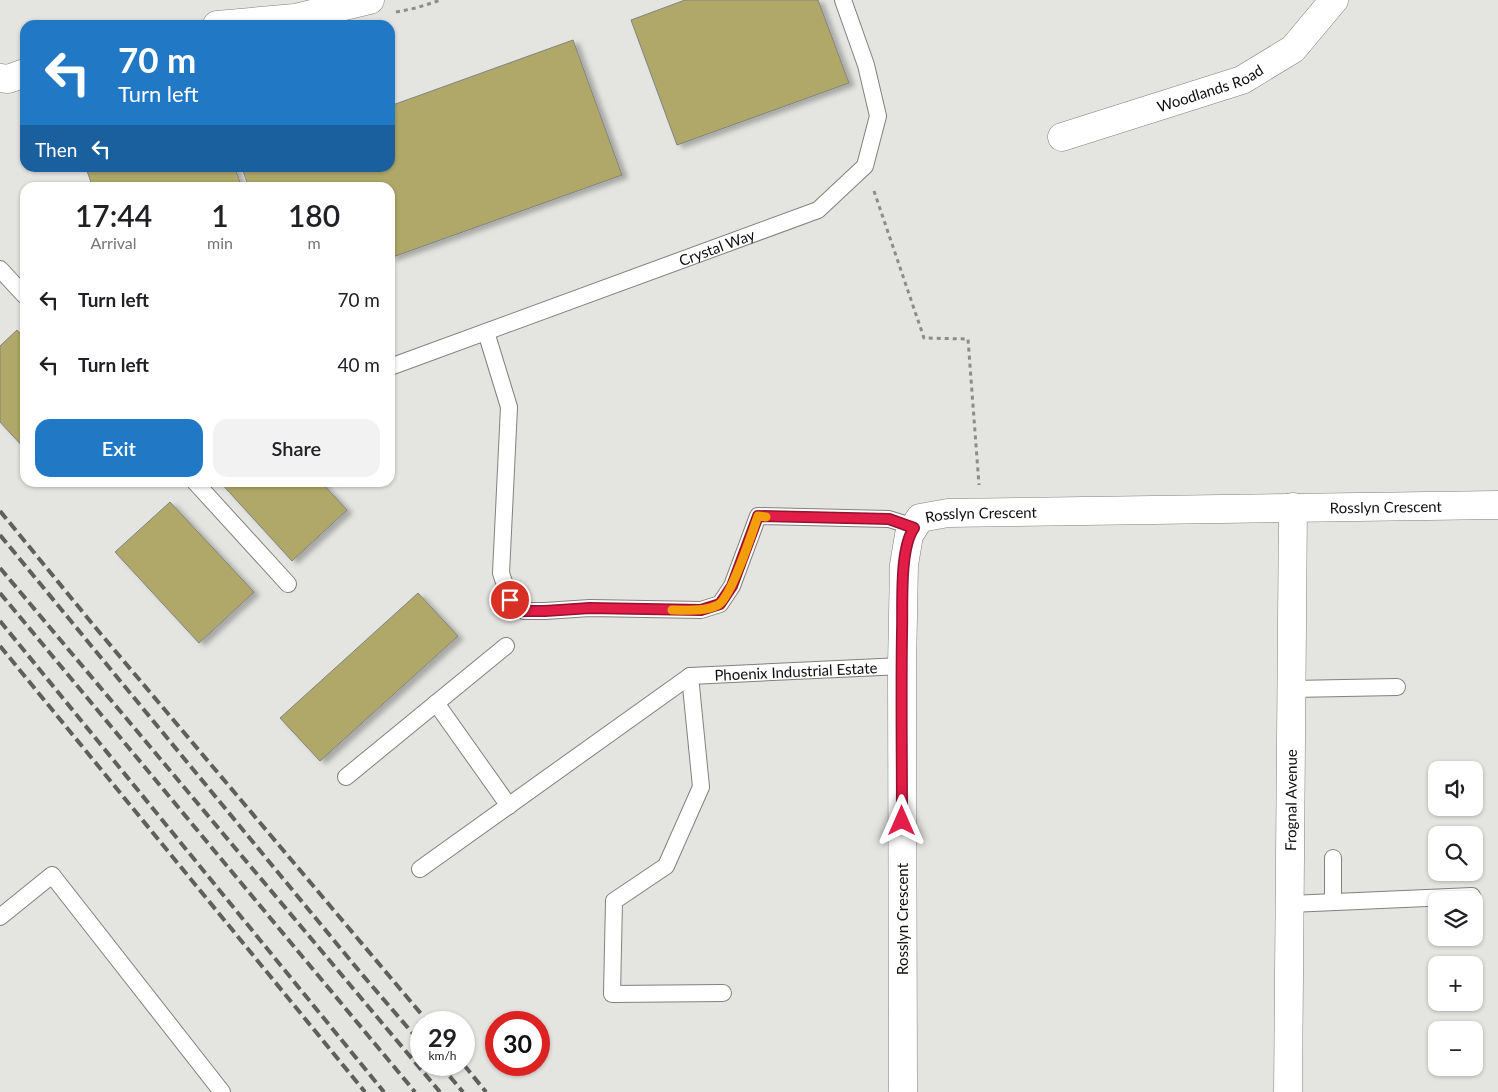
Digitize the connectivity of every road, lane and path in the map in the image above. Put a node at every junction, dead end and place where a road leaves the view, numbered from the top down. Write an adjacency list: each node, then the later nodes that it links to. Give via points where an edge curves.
1 (370, 0): 4 (street)
2 (842, 0): 9 (lane, via 866,65 878,116)
3 (1334, 0): 8 (street, Woodlands Road, via 1293,49 1242,80)
4 (293, 9): 5 (street)
5 (241, 20)
6 (20, 75): 7 (street)
7 (0, 78)
8 (1062, 137)
9 (865, 166): 12 (lane, Crystal Way, via 818,210); 17 (path, via 924,338 968,339)
10 (0, 269): 11 (lane)
11 (20, 291)
12 (486, 332): 13 (lane, Crystal Way); 18 (lane, via 509,407 502,573 510,600 524,611 590,608 701,610 720,604 732,586 758,516 889,519)
13 (395, 365)
14 (200, 487): 19 (lane)
15 (1498, 505): 16 (street, Rosslyn Crescent)
16 (1292, 507): 17 (street, Rosslyn Crescent); 24 (street, Frognal Avenue)
17 (980, 512): 18 (street, Rosslyn Crescent, via 920,518)
18 (914, 528): 21 (street, Rosslyn Crescent, via 909,535 904,565)
19 (288, 584)
20 (506, 646): 25 (lane)
21 (902, 666): 22 (lane, Phoenix Industrial Estate); 36 (street, Rosslyn Crescent)
22 (690, 676): 27 (lane); 34 (lane, via 701,787 666,866 614,901 612,994)
23 (1397, 687): 24 (lane)
24 (1292, 689): 32 (street, Frognal Avenue)
25 (436, 703): 26 (lane); 27 (lane)
26 (346, 777)
27 (509, 806): 29 (lane)
28 (1333, 858): 31 (lane)
29 (420, 869)
30 (1428, 898): 31 (lane)
31 (1334, 902): 32 (lane)
32 (1290, 904): 37 (street, Frognal Avenue)
33 (0, 918): 35 (lane, via 52,875)
34 (723, 993)
35 (222, 1092)
36 (903, 1092)
37 (1288, 1092)

